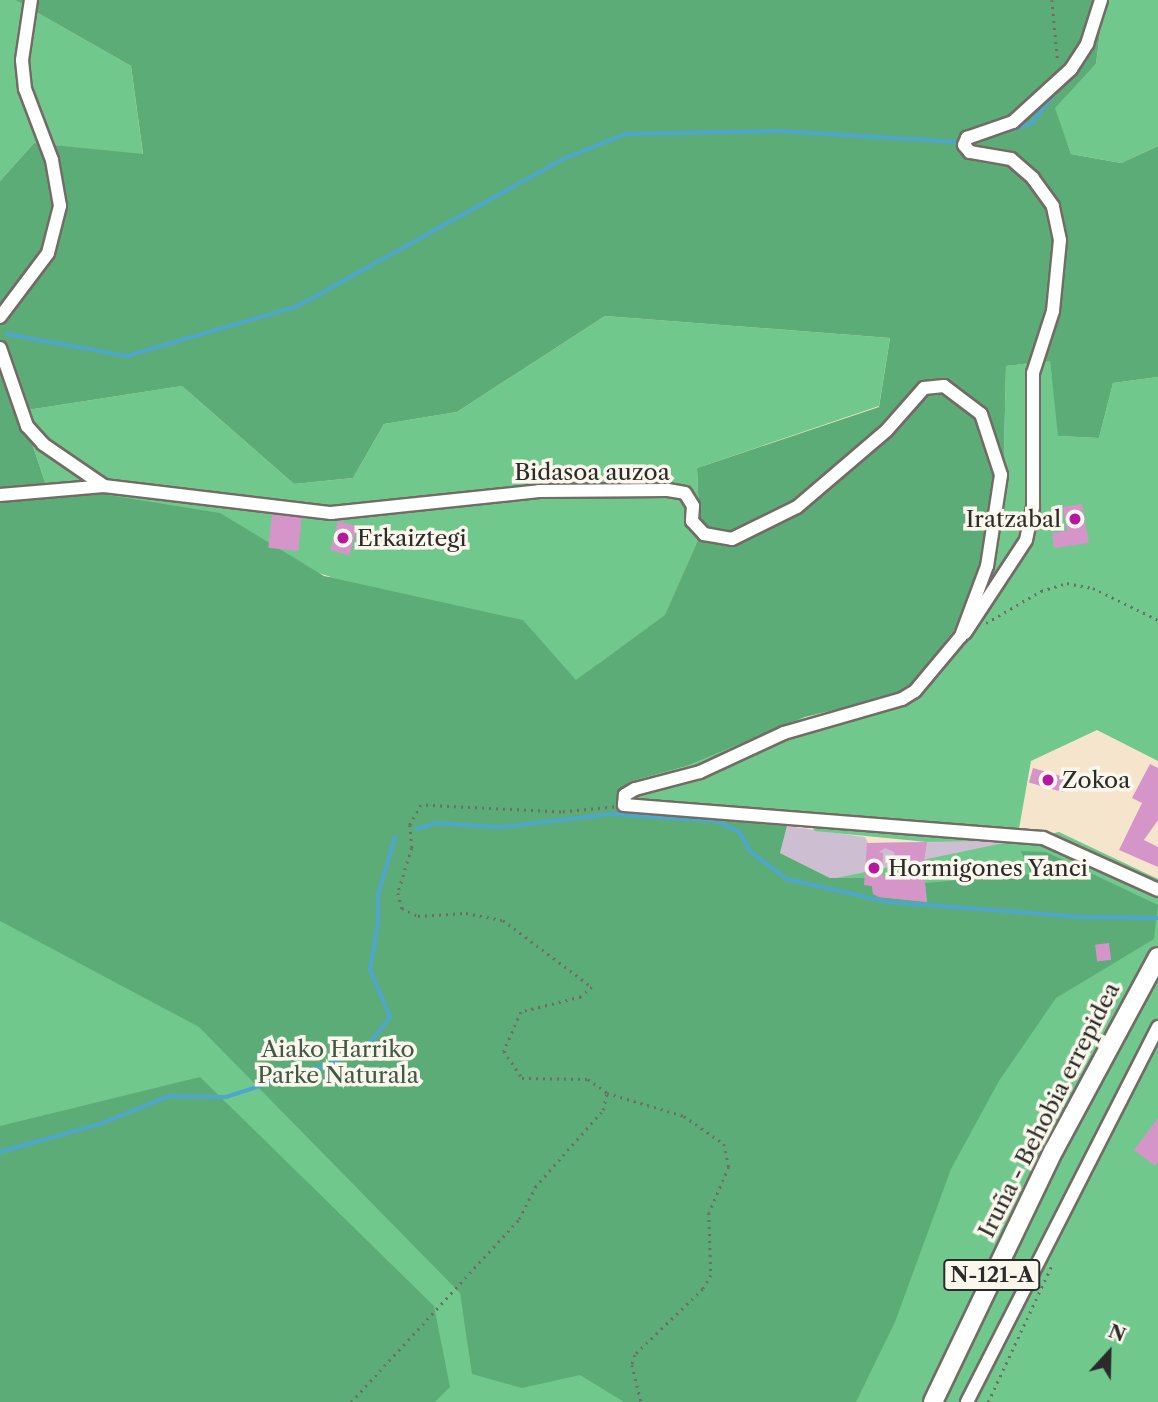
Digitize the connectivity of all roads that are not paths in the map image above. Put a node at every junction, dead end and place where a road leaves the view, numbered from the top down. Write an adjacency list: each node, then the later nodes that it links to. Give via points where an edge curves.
1 (31, 0): 3 (street, via 23,61 25,89 52,160 60,206 48,253)
2 (1101, 0): 7 (street, Bidasoa auzoa, via 1087,44 1071,69 1013,122 967,138 964,145 970,152 1011,159 1033,178 1053,206 1060,240 1053,311 1032,373 1033,507 1026,540 974,625)
3 (0, 317)
4 (0, 348): 5 (street, Bidasoa auzoa, via 27,426 43,444)
5 (104, 486): 6 (street); 7 (street, Bidasoa auzoa, via 331,513 539,491 668,490 685,493 693,506 692,521 704,534 732,539 797,507 887,430 924,388 944,386 981,414 1001,475 987,566)
6 (0, 495)
7 (961, 636): 8 (street, Bidasoa auzoa, via 915,691 902,699 784,733 700,772 635,789 625,795 624,806 1044,838)
8 (1158, 890)
9 (1158, 957): 11 (highway, Iruña - Behobia errepidea / N-121-A, via 1054,1150)
10 (1158, 1027): 12 (street)
11 (933, 1402)
12 (967, 1402)

